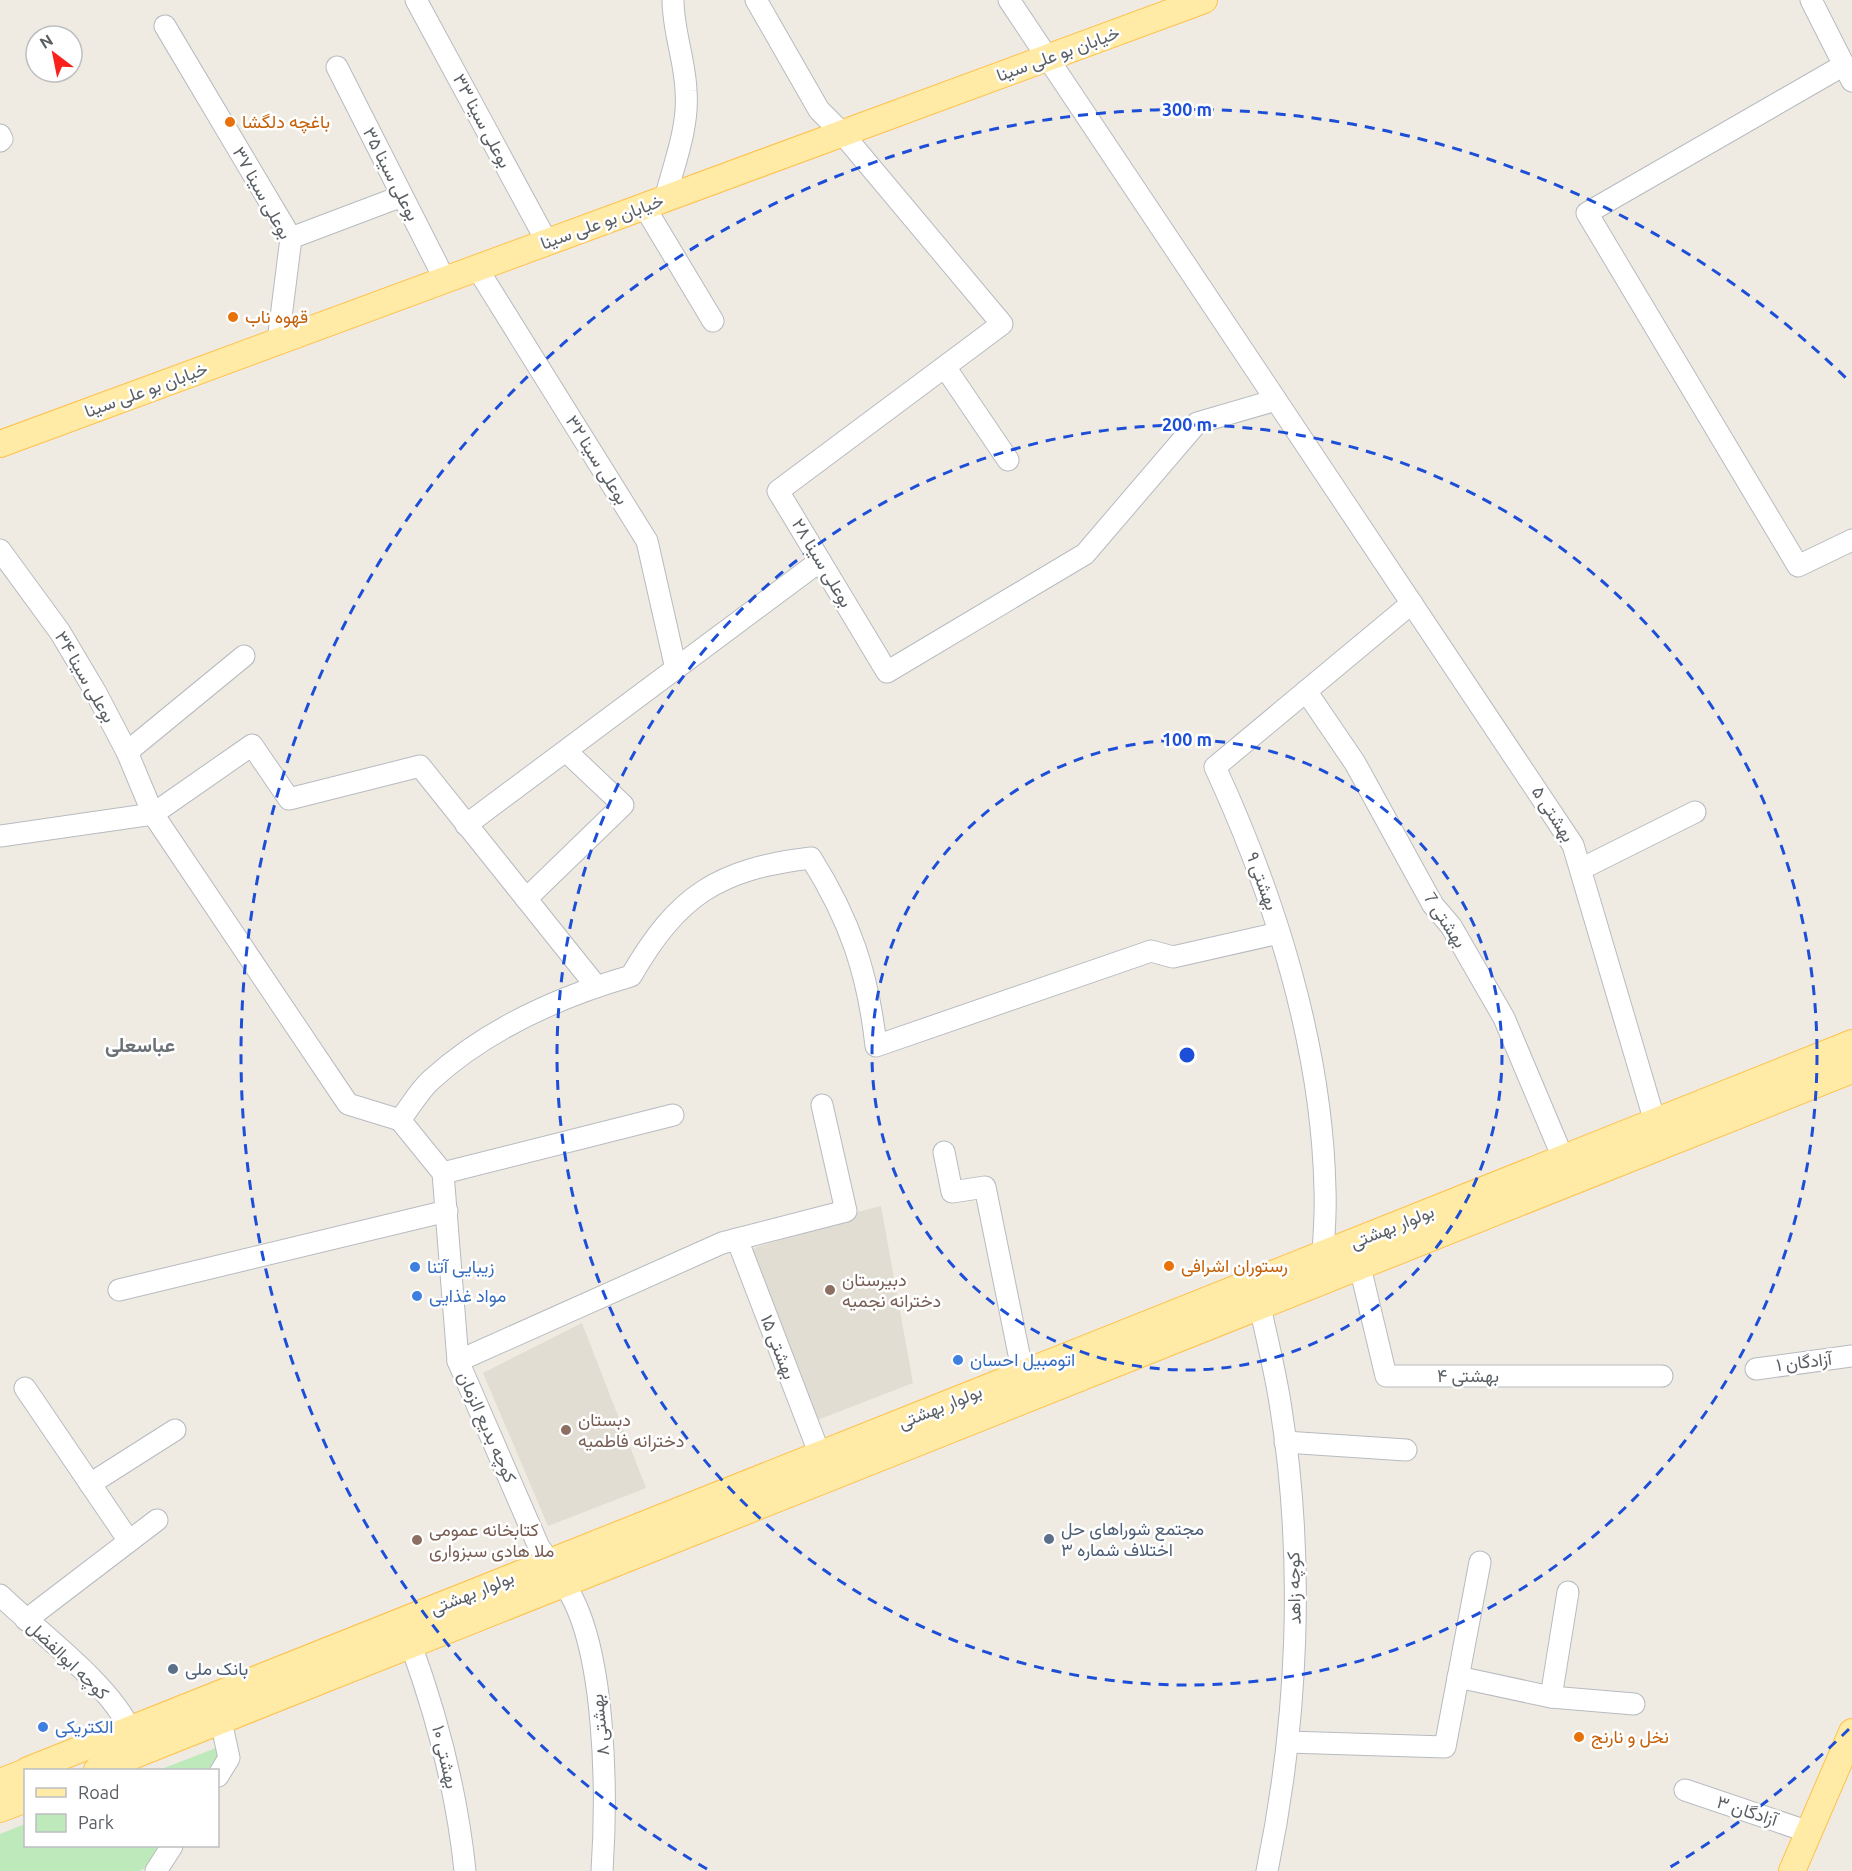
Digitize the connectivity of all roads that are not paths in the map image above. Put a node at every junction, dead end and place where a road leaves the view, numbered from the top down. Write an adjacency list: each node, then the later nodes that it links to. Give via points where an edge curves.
1 (416, 0): 17 (street, بوعلی سینا ۳۳)
2 (673, 0): 15 (street, via 687,92 680,144)
3 (756, 0): 11 (street, via 819,110)
4 (1009, 0): 8 (street, بهشتی ۵)
5 (1204, 0): 8 (main road, خیابان بو علی سینا)
6 (1811, 0): 10 (street)
7 (165, 26): 16 (street, بوعلی سینا ۳۷)
8 (1048, 58): 11 (main road, خیابان بو علی سینا); 23 (street, بهشتی ۵)
9 (337, 67): 14 (street, بوعلی سینا ۳۵)
10 (1848, 73): 26 (street, via 1587,213 1798,566)
11 (842, 133): 15 (main road, خیابان بو علی سینا); 22 (street, بوعلی سینا ۲۸, via 1002,324)
12 (0, 135): 13 (street)
13 (0, 141)
14 (402, 196): 16 (street); 19 (street, بوعلی سینا ۳۵)
15 (655, 203): 17 (main road, خیابان بو علی سینا); 20 (street)
16 (291, 238): 21 (street, بوعلی سینا ۳۷)
17 (547, 242): 18 (main road, خیابان بو علی سینا)
18 (477, 268): 19 (main road, خیابان بو علی سینا); 31 (street, بوعلی سینا ۳۲, via 647,541)
19 (445, 280): 21 (main road, خیابان بو علی سینا)
20 (713, 321)
21 (278, 341): 24 (main road, خیابان بو علی سینا)
22 (945, 367): 25 (street); 28 (street, بوعلی سینا ۲۸, via 778,491)
23 (1276, 400): 28 (street, بوعلی سینا ۲۸, via 1197,423 1085,554 887,672); 29 (street, بهشتی ۵)
24 (0, 444)
25 (1008, 460)
26 (1852, 540)
27 (0, 550): 34 (street, بوعلی سینا ۳۴, via 60,633)
28 (820, 561): 31 (street)
29 (1412, 603): 32 (street, بهشتی ۹); 39 (street, بهشتی ۵, via 1574,844)
30 (244, 656): 34 (street)
31 (676, 669): 33 (street)
32 (1306, 691): 41 (street, بهشتی ۹, via 1215,767 1240,822); 50 (street, بهشتی 7, via 1355,763 1433,905 1451,926 1504,1018)
33 (566, 751): 37 (street); 40 (street, via 623,805)
34 (127, 752): 36 (street, بوعلی سینا ۳۴)
35 (1695, 812): 39 (street)
36 (153, 814): 37 (street, via 252,745 289,799 420,766); 38 (street); 47 (street, بوعلی سینا ۳۴, via 348,1104)
37 (466, 825): 40 (street)
38 (0, 836)
39 (1581, 869): 48 (street, بهشتی ۵)
40 (526, 899): 42 (street)
41 (1280, 933): 42 (street, via 1173,957 1151,951 876,1046 872,1005 850,928 811,858 766,863 723,879 677,912 654,937 631,976); 54 (street, بهشتی ۹, via 1299,1003 1316,1096 1325,1190)
42 (596, 987): 47 (street, via 551,1004 467,1052 430,1082)
43 (1852, 1043): 48 (main road, بولوار بهشتی)
44 (1852, 1070): 55 (main road, بولوار بهشتی)
45 (822, 1105): 53 (street, via 846,1211)
46 (673, 1115): 51 (street)
47 (400, 1120): 51 (street)
48 (1655, 1122): 50 (main road, بولوار بهشتی)
49 (944, 1152): 61 (street, via 952,1192 985,1187)
50 (1563, 1158): 54 (main road, بولوار بهشتی)
51 (443, 1173): 52 (street, کوچه بدیع الزمان)
52 (447, 1211): 56 (street); 59 (street, کوچه بدیع الزمان)
53 (737, 1239): 59 (street); 67 (street, بهشتی ۱۵)
54 (1323, 1254): 61 (main road, بولوار بهشتی)
55 (1360, 1267): 57 (main road, بولوار بهشتی); 62 (street, بهشتی ۴, via 1386,1376)
56 (119, 1290)
57 (1260, 1306): 65 (street, کوچه زاهد); 73 (main road, بولوار بهشتی)
58 (1852, 1356): 60 (street, آزادگان ۱)
59 (458, 1361): 72 (street, کوچه بدیع الزمان, via 539,1547)
60 (1756, 1368)
61 (1023, 1374): 67 (main road, بولوار بهشتی)
62 (1662, 1376)
63 (25, 1388): 68 (street)
64 (175, 1430): 68 (street)
65 (1285, 1442): 66 (street); 84 (street, کوچه زاهد, via 1292,1519 1294,1631)
66 (1406, 1450)
67 (820, 1455): 72 (main road, بولوار بهشتی)
68 (90, 1484): 70 (street)
69 (157, 1520): 70 (street)
70 (129, 1541): 76 (street)
71 (1480, 1562): 78 (street)
72 (550, 1563): 82 (main road, بولوار بهشتی)
73 (564, 1584): 77 (main road, بولوار بهشتی); 97 (street, بهشتی ۸, via 575,1599 586,1635 598,1700 604,1766)
74 (1568, 1592): 79 (street)
75 (0, 1595): 76 (street, کوچه ابوالفضل)
76 (26, 1620): 82 (street, کوچه ابوالفضل, via 123,1713)
77 (411, 1645): 81 (main road, بولوار بهشتی); 96 (street, بهشتی ۱۰, via 448,1765)
78 (1458, 1677): 79 (street); 84 (street, via 1445,1747)
79 (1551, 1697): 80 (street)
80 (1634, 1704)
81 (221, 1721): 86 (main road, بولوار بهشتی); 88 (street, via 229,1758)
82 (130, 1730): 85 (main road, بولوار بهشتی)
83 (1852, 1732): 93 (main road)
84 (1288, 1742): 98 (street, کوچه زاهد)
85 (32, 1769)
86 (100, 1769)
87 (24, 1772): 89 (main road, بولوار بهشتی)
88 (219, 1774)
89 (0, 1782)
90 (1685, 1790): 93 (street, آزادگان ۳)
91 (24, 1800): 92 (main road)
92 (0, 1809)
93 (1809, 1832): 99 (main road)
94 (171, 1847): 95 (street)
95 (156, 1871)
96 (465, 1871)
97 (602, 1871)
98 (1268, 1871)
99 (1792, 1871)

